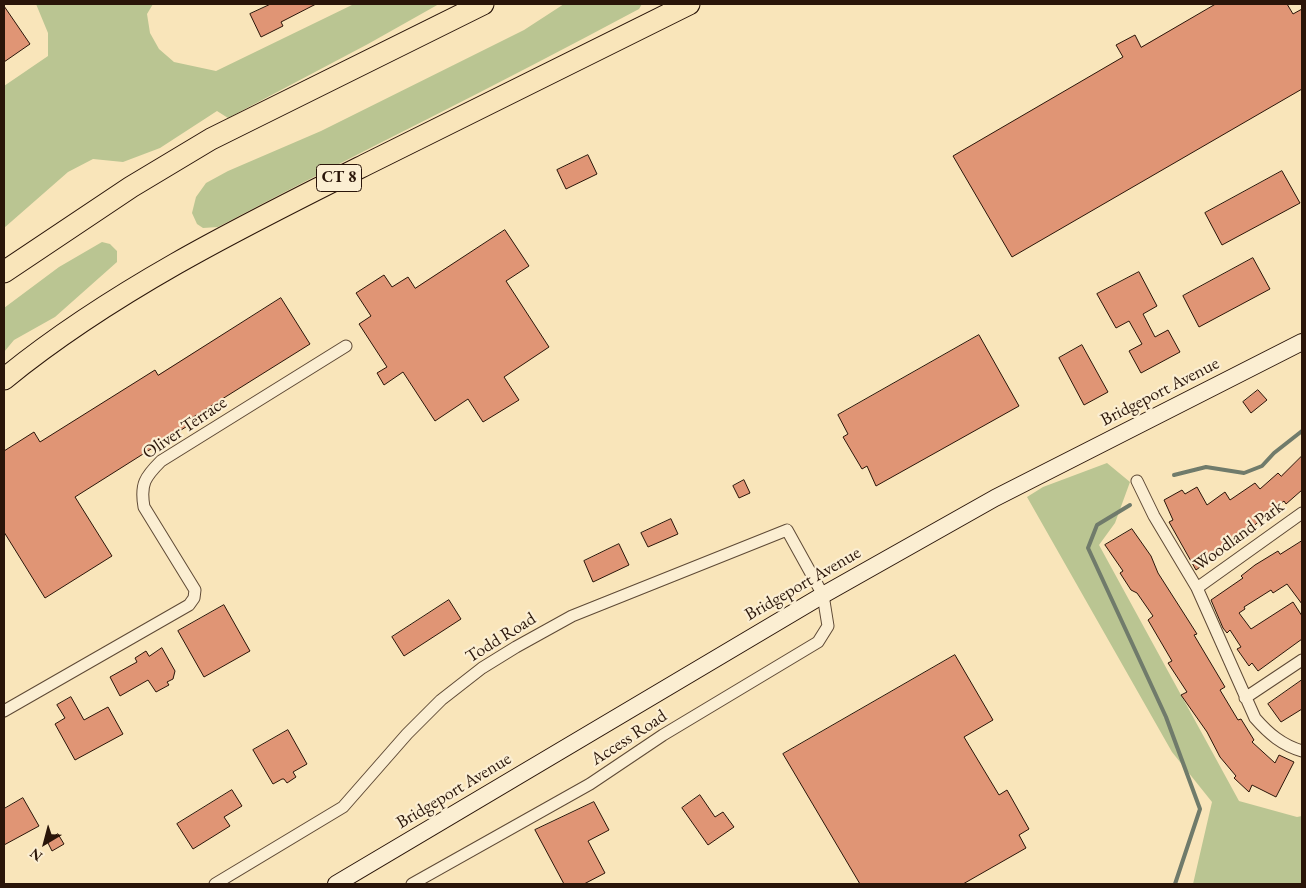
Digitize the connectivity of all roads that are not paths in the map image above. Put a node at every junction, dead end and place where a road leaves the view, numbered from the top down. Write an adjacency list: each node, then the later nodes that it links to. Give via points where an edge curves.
1 (483, 4): 3 (highway, via 211,139 131,187)
2 (689, 4): 6 (highway, CT 8, via 267,214 138,286 29,358)
3 (4, 272)
4 (1302, 342): 10 (main road, Bridgeport Avenue, via 995,498)
5 (346, 346): 13 (street, Oliver Terrace, via 161,461 147,475 141,492 144,507 195,590 189,605)
6 (4, 379)
7 (1137, 482): 9 (street, Woodland Park)
8 (1302, 513): 9 (street, Woodland Park)
9 (1196, 588): 12 (street, Woodland Park)
10 (823, 594): 15 (street, Todd Road, via 787,530 572,616 489,664 440,700 343,807); 16 (main road, Bridgeport Avenue); 17 (street, Access Road, via 828,626 818,642 663,735 590,784)
11 (1302, 660): 12 (street)
12 (1245, 698): 14 (street, Woodland Park, via 1255,718 1270,735)
13 (4, 711)
14 (1302, 751)
15 (215, 884)
16 (336, 884)
17 (412, 884)

